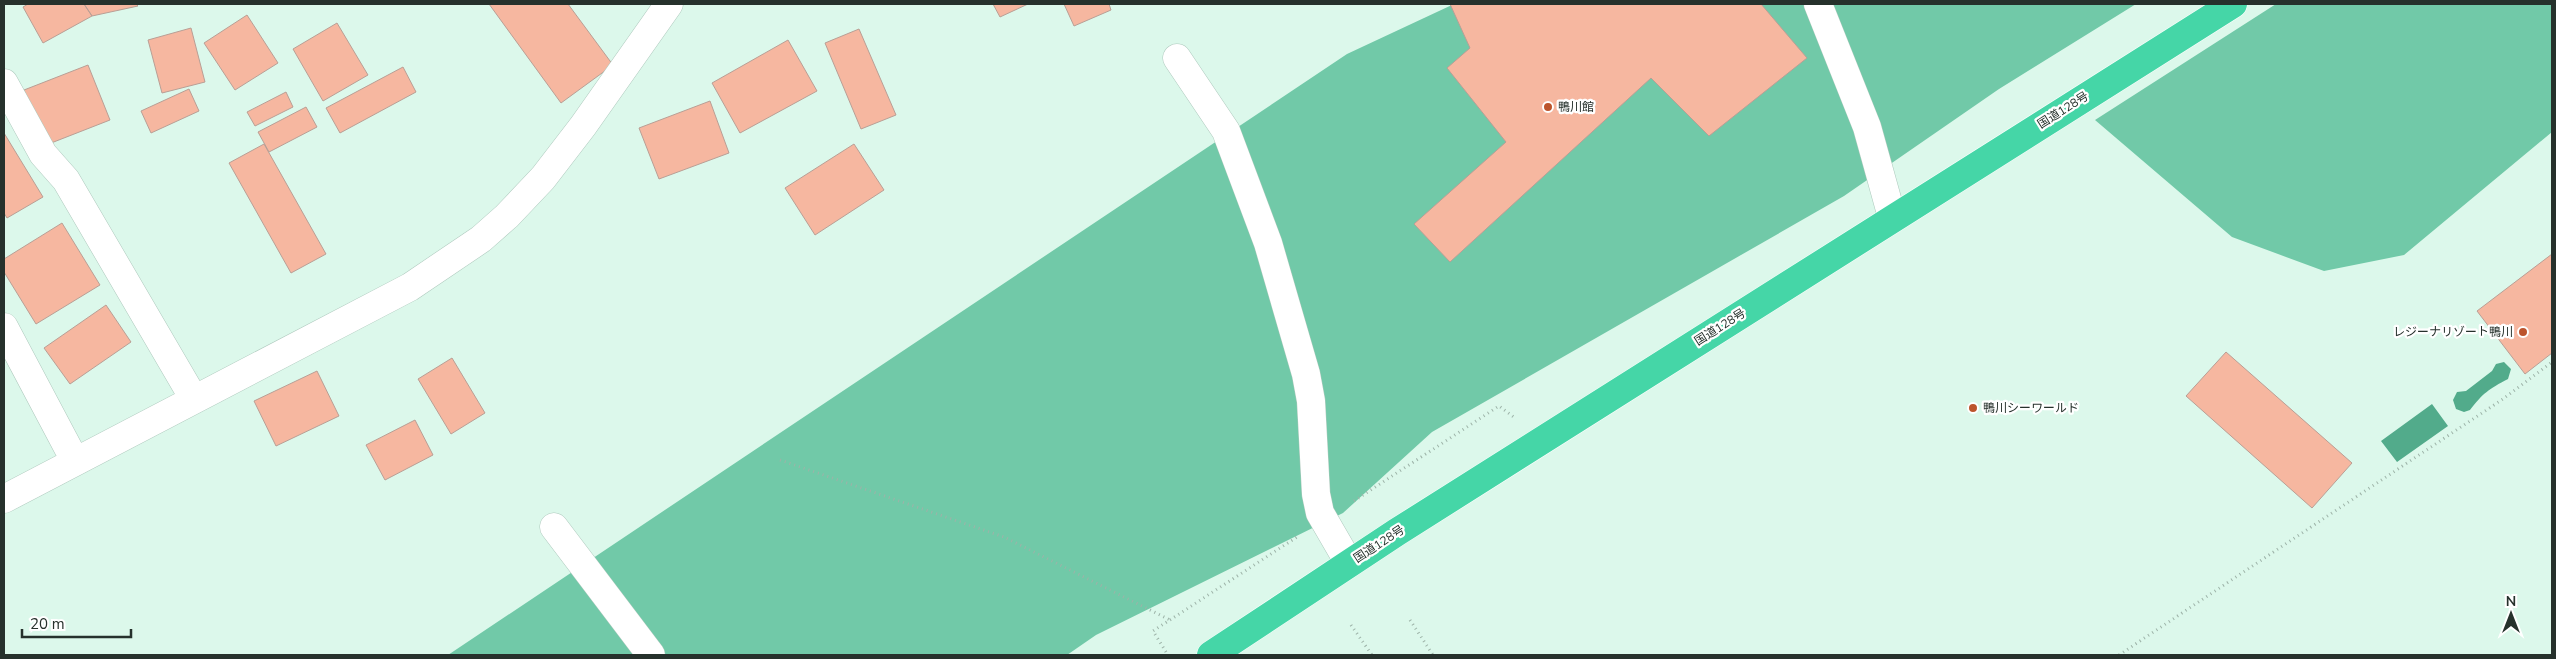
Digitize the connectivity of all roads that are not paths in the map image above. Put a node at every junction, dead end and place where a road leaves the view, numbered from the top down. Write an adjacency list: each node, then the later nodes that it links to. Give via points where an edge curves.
1 (669, 4): 8 (street, via 542,178 481,239 410,287)
2 (1818, 4): 6 (street, via 1867,127)
3 (2233, 4): 6 (highway, 国道128号)
4 (1177, 58): 12 (street, via 1226,131 1268,243 1306,374 1320,513)
5 (4, 83): 8 (street, via 43,154 66,180)
6 (1892, 217): 12 (highway, 国道128号)
7 (4, 327): 9 (street)
8 (194, 399): 9 (street)
9 (75, 461): 10 (street)
10 (4, 499)
11 (554, 527): 14 (street)
12 (1349, 563): 13 (highway, 国道128号)
13 (1237, 646): 15 (highway, 国道128号)
14 (651, 655)
15 (1210, 655)

